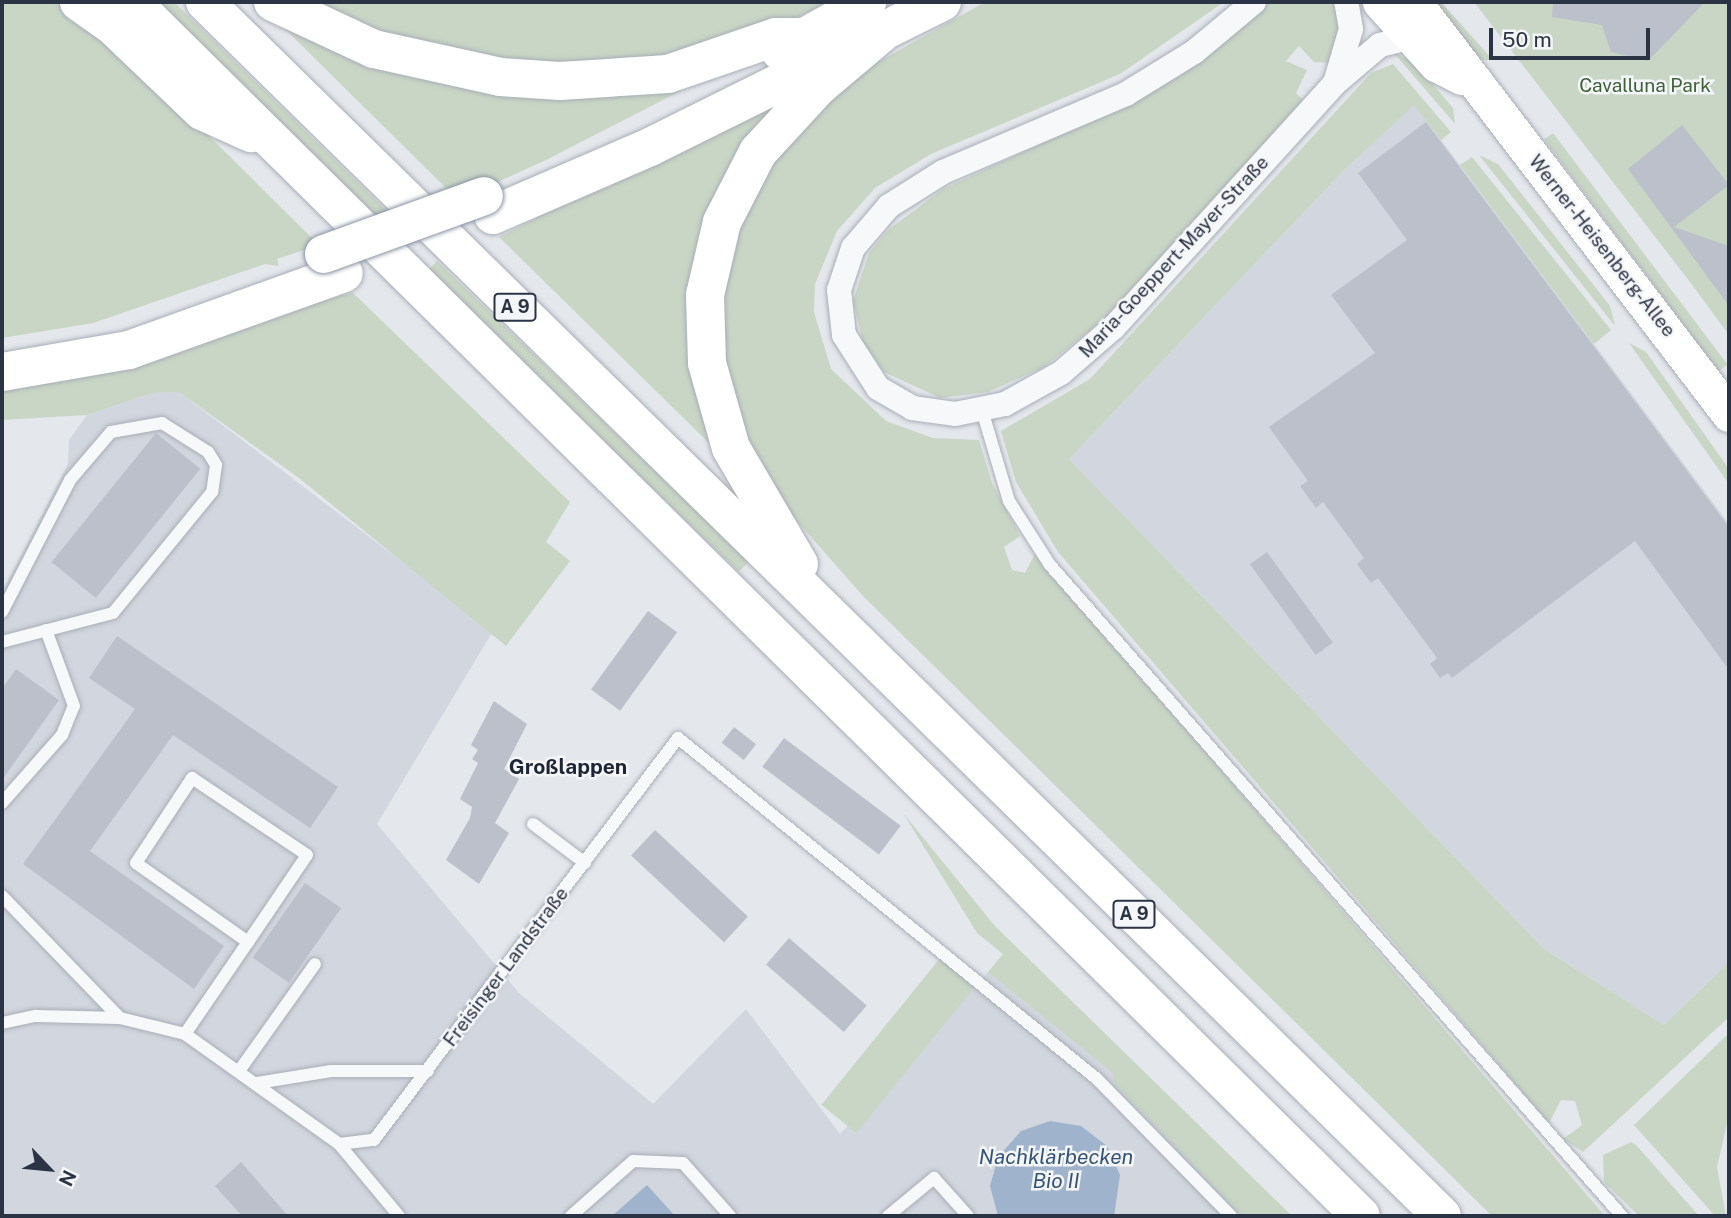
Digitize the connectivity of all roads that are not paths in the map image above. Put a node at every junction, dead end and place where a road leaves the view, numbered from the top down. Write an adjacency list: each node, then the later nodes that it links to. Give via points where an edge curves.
1 (79, 2): 15 (highway, via 111,24 202,111)
2 (132, 2): 15 (highway, A 9)
3 (205, 2): 22 (highway, A 9)
4 (273, 2): 11 (highway, via 374,49 437,66 548,80 668,74 776,37)
5 (942, 2): 10 (highway)
6 (1254, 2): 20 (street, Maria-Goeppert-Mayer-Straße, via 1194,52 1126,94 913,190 889,206 853,248 839,313 863,372 912,408)
7 (1346, 2): 14 (street, Maria-Goeppert-Mayer-Straße, via 1351,29)
8 (1380, 2): 12 (street, Werner-Heisenberg-Allee)
9 (1414, 2): 13 (street, Werner-Heisenberg-Allee, via 1453,46)
10 (874, 17): 11 (highway); 16 (highway); 22 (highway, via 758,152 722,222 705,295 707,363 731,448)
11 (803, 37): 16 (highway, via 613,144)
12 (1412, 37): 13 (street, Werner-Heisenberg-Allee, via 1436,64); 14 (street, Maria-Goeppert-Mayer-Straße, via 1380,45)
13 (1471, 82): 21 (street, Werner-Heisenberg-Allee)
14 (1334, 84): 20 (street, Maria-Goeppert-Mayer-Straße, via 1085,354 1035,389)
15 (273, 142): 45 (highway, A 9)
16 (488, 206): 17 (highway)
17 (334, 264): 18 (highway, via 84,339); 19 (highway, via 129,349)
18 (2, 350)
19 (2, 372)
20 (982, 411): 47 (lane, via 1009,501 1050,565)
21 (1729, 414)
22 (827, 611): 46 (highway, A 9)
23 (2, 612): 24 (lane, via 70,480 111,432 162,423 208,452 216,466 212,492 113,613)
24 (46, 631): 25 (lane); 26 (lane, via 74,706 62,735)
25 (2, 642)
26 (2, 803)
27 (533, 824): 28 (lane)
28 (585, 863): 36 (lane, Freisinger Landstraße); 44 (lane, Freisinger Landstraße, via 678,738 1097,1079)
29 (2, 895): 32 (lane)
30 (248, 942): 30 (lane, via 136,863 192,779 307,855); 34 (lane)
31 (315, 964): 35 (lane)
32 (120, 1018): 33 (lane, via 36,1016); 34 (lane)
33 (2, 1023)
34 (185, 1034): 35 (lane)
35 (239, 1071): 37 (lane)
36 (428, 1071): 37 (lane, via 331,1071); 38 (lane, Freisinger Landstraße, via 374,1140)
37 (257, 1083): 38 (lane)
38 (339, 1144): 39 (lane)
39 (399, 1216)
40 (571, 1216): 41 (lane, via 634,1161 683,1163)
41 (730, 1216)
42 (888, 1216): 43 (lane, via 934,1178)
43 (968, 1216)
44 (1231, 1216)
45 (1361, 1216)
46 (1442, 1216)
47 (1622, 1216)

